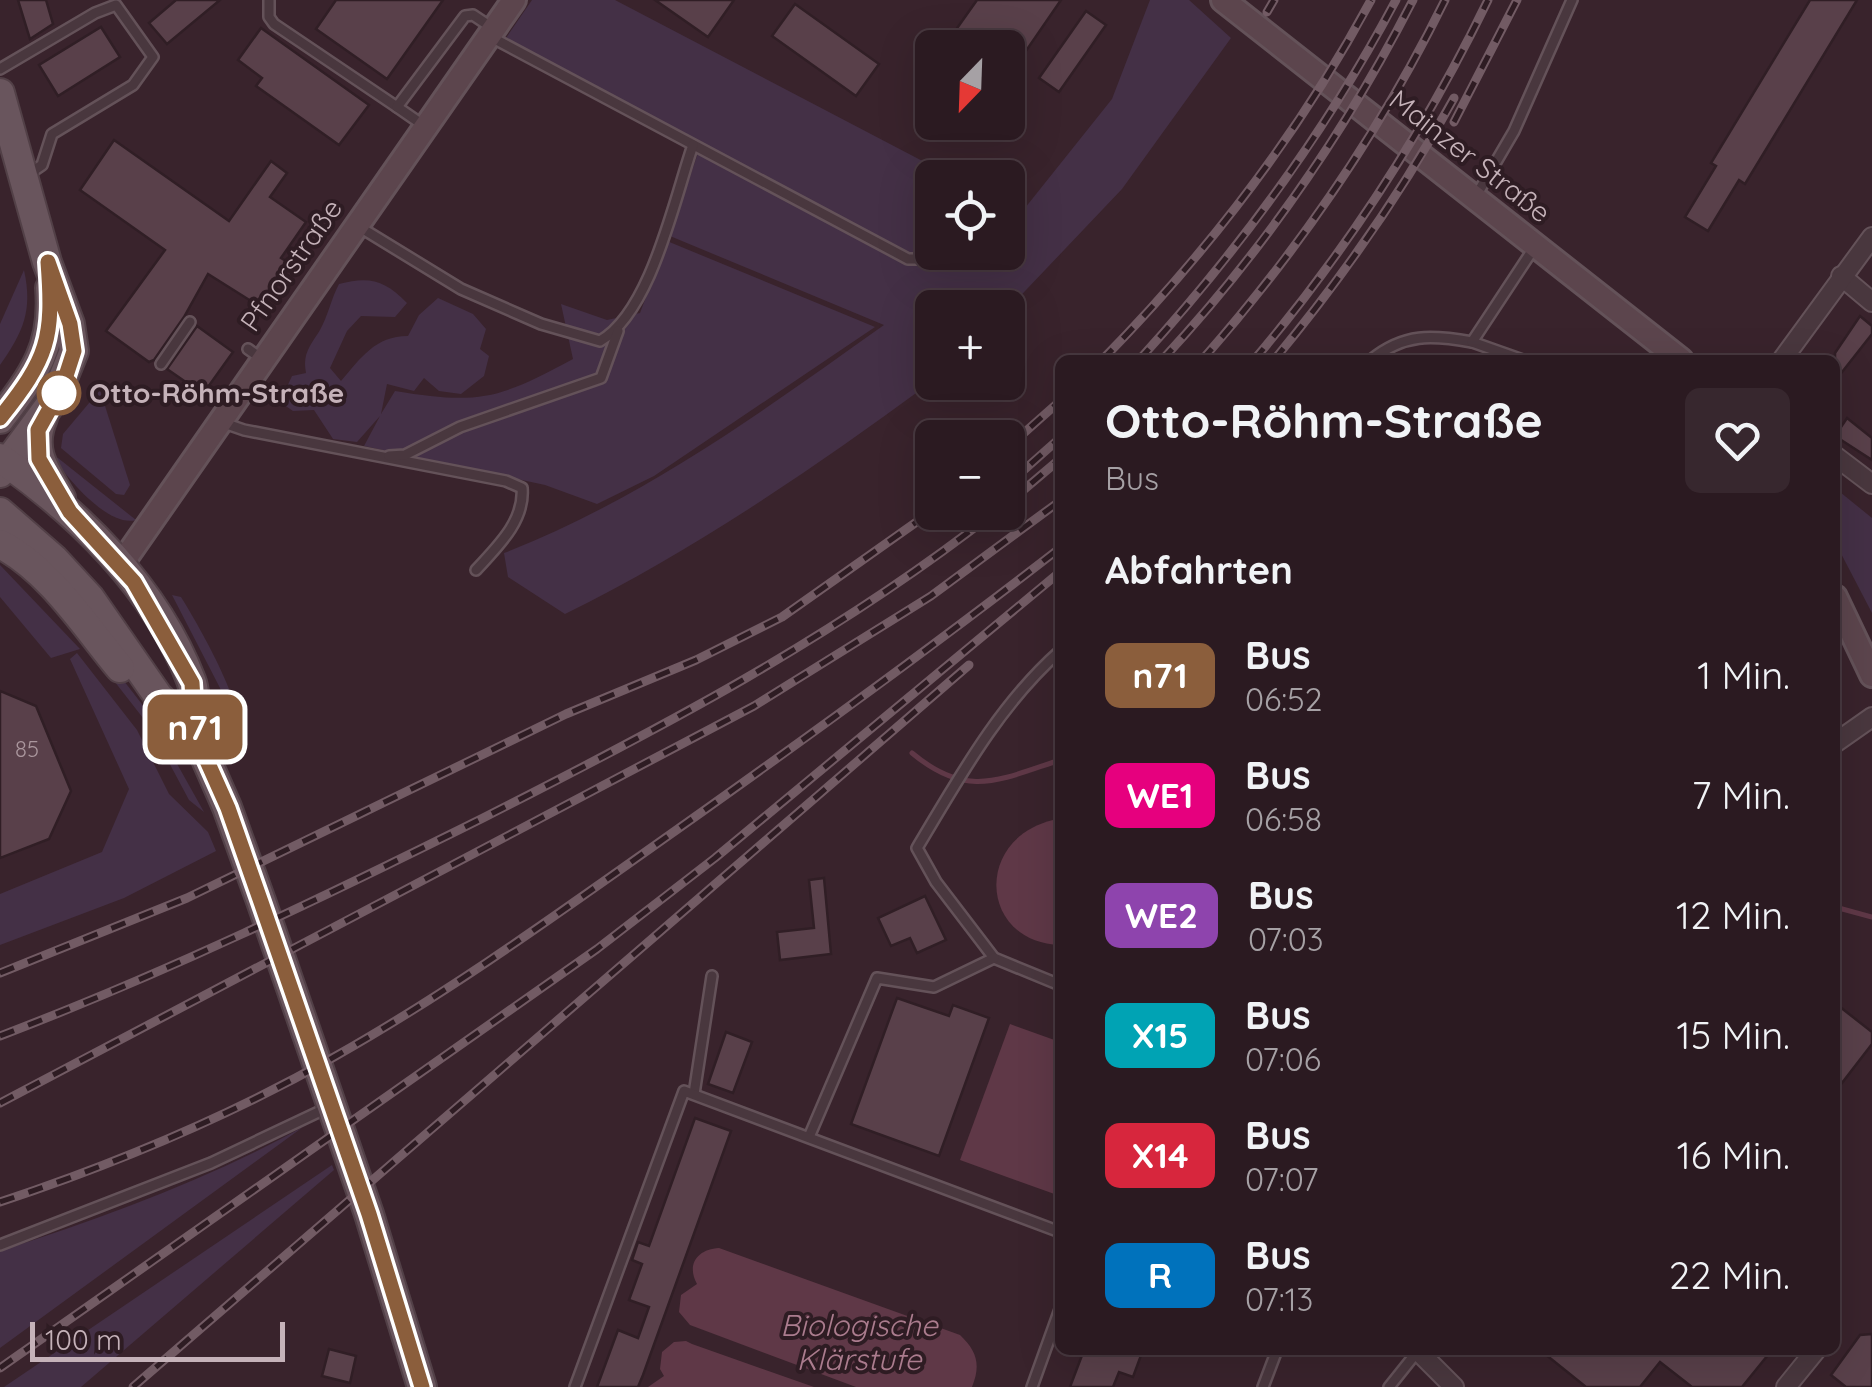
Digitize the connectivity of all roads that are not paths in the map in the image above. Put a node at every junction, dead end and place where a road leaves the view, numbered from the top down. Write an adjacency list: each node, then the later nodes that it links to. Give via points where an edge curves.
1 (269, 0): 8 (lane, via 274,24)
2 (514, 0): 5 (main road, Pfnorstraße)
3 (1222, 0): 12 (main road, Mainzer Straße)
4 (1572, 0): 12 (lane, via 1514,131)
5 (491, 32): 8 (lane, via 466,16); 9 (main road, Pfnorstraße); 10 (lane)
6 (0, 68): 11 (lane, via 116,6 152,57 133,85 52,134 42,165)
7 (1, 102): 11 (main road)
8 (397, 107): 9 (lane)
9 (425, 126): 13 (main road, Pfnorstraße)
10 (693, 144): 16 (lane); 21 (lane, via 636,303)
11 (25, 177): 17 (main road)
12 (1474, 198): 15 (main road, Mainzer Straße)
13 (356, 224): 21 (lane, via 461,289 542,324 600,341); 30 (main road, Pfnorstraße, via 255,354)
14 (1872, 236): 18 (street)
15 (1536, 246): 22 (lane); 25 (main road, Mainzer Straße)
16 (915, 258)
17 (48, 262): 28 (main road, via 74,351); 29 (main road, via 48,343)
18 (1841, 276): 19 (street); 26 (street)
19 (1872, 302)
20 (190, 322): 27 (lane)
21 (618, 331): 31 (lane, via 601,378 460,427 405,455)
22 (1472, 342): 23 (lane, via 1409,338); 24 (lane)
23 (1380, 355)
24 (1508, 355)
25 (1675, 355)
26 (1786, 355)
27 (161, 364)
28 (46, 412): 33 (main road); 36 (main road, via 37,453)
29 (0, 418)
30 (211, 426): 31 (lane); 38 (main road, Pfnorstraße)
31 (375, 456): 39 (lane, via 522,488 524,505)
32 (1840, 460): 34 (street)
33 (2, 465): 36 (main road)
34 (1872, 484)
35 (0, 512): 40 (main road)
36 (70, 512): 38 (main road)
37 (0, 544): 46 (main road, via 74,611 134,685)
38 (120, 566): 40 (main road); 48 (main road, via 157,616 192,683)
39 (476, 570)
40 (90, 598): 46 (main road)
41 (1840, 608): 42 (main road)
42 (1853, 635): 43 (main road); 45 (main road)
43 (1872, 650)
44 (1055, 656): 50 (lane, via 1026,682 973,755 917,848)
45 (1872, 675)
46 (158, 696): 48 (main road)
47 (1872, 717): 49 (street)
48 (195, 734): 54 (main road, via 228,808)
49 (1840, 739)
50 (994, 958): 52 (lane); 55 (lane, via 934,987 876,978)
51 (712, 976): 53 (lane)
52 (1055, 983)
53 (694, 1094): 55 (lane); 64 (lane, via 684,1091)
54 (332, 1106): 57 (lane, via 211,1163); 63 (main road)
55 (809, 1137): 56 (lane)
56 (1055, 1230)
57 (0, 1245)
58 (1055, 1322): 65 (lane)
59 (1274, 1355): 66 (lane)
60 (1414, 1355): 67 (lane)
61 (1421, 1355): 68 (street)
62 (1812, 1355): 69 (street)
63 (422, 1387)
64 (575, 1387)
65 (1032, 1387)
66 (1263, 1387)
67 (1390, 1387)
68 (1454, 1387)
69 (1786, 1387)

